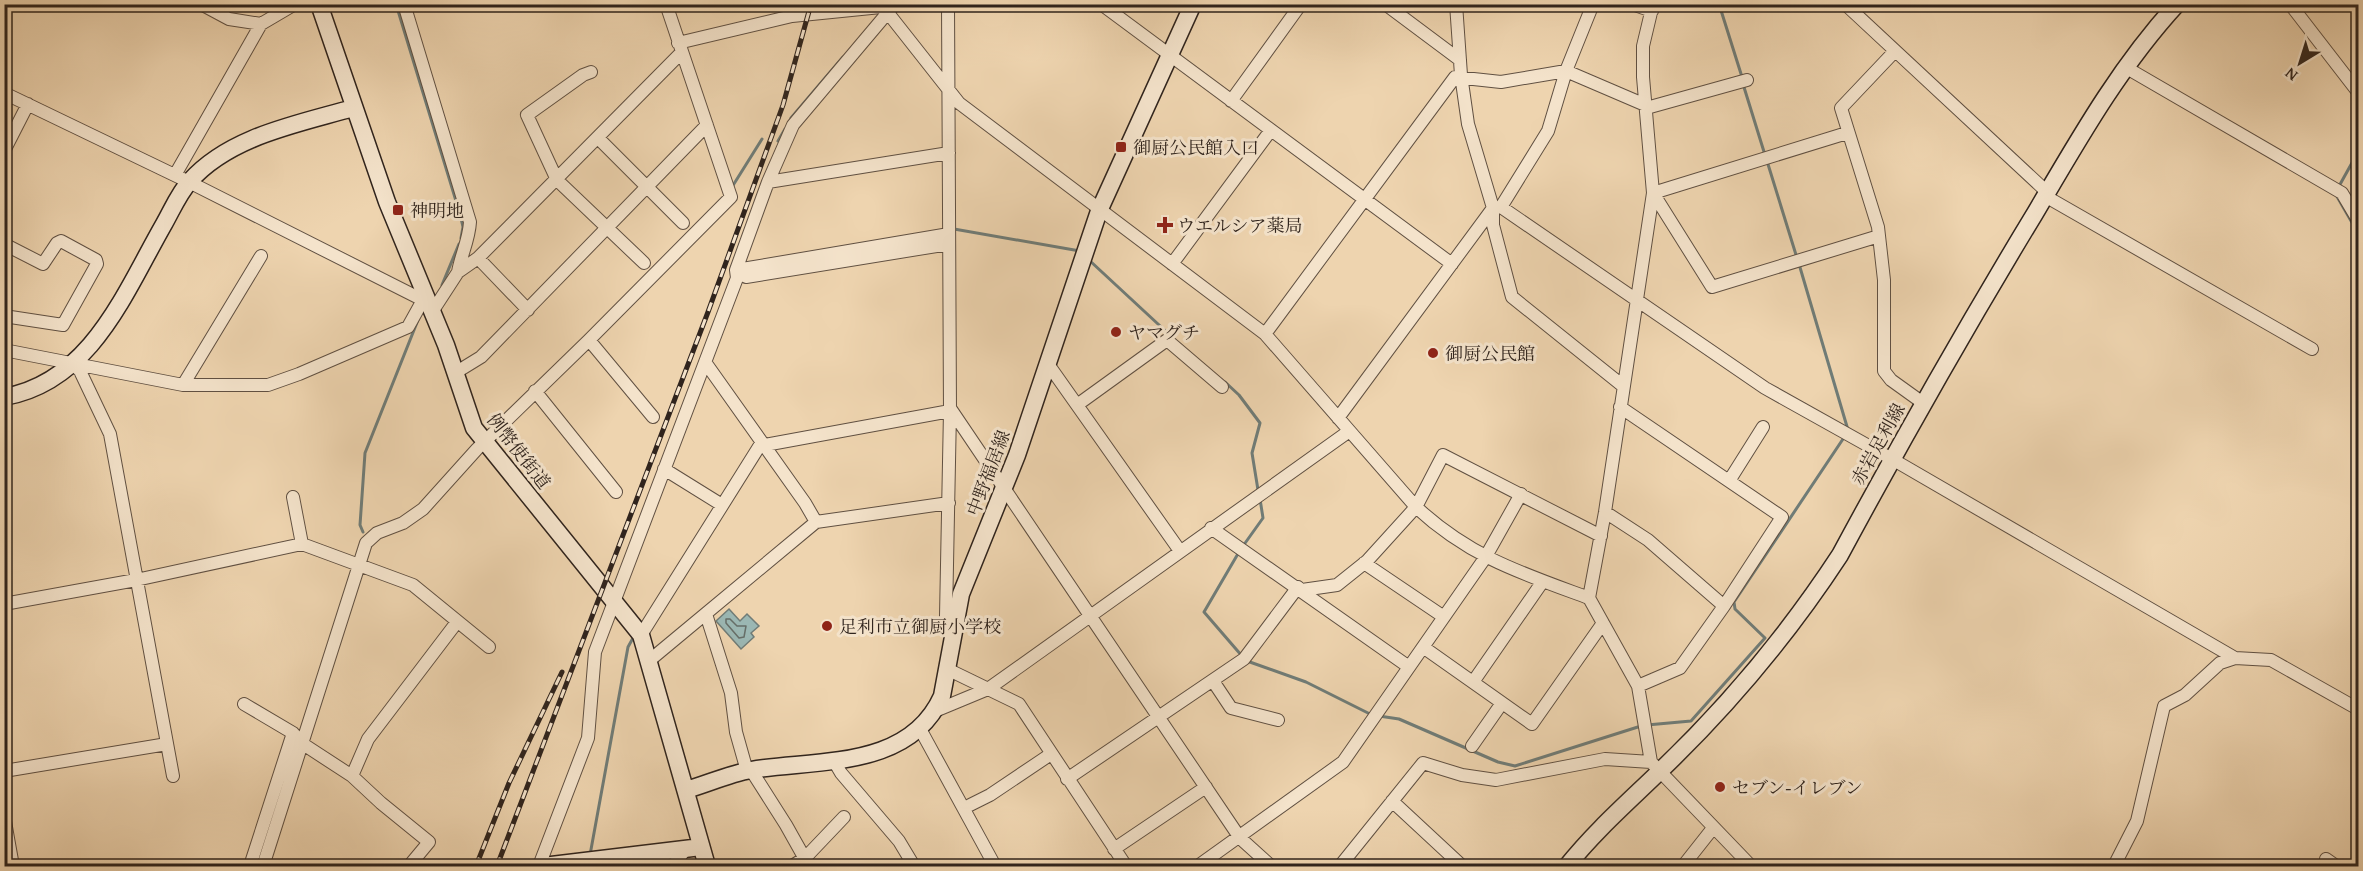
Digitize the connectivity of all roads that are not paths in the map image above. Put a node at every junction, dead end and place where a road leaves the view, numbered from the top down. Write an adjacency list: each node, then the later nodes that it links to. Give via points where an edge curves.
1 (201, 4): 20 (street, via 229,19)
2 (295, 4): 20 (street)
3 (319, 4): 36 (main road, 例幣使街道)
4 (404, 4): 63 (street, via 470,222)
5 (666, 4): 21 (street)
6 (948, 4): 32 (street)
7 (1101, 4): 23 (street)
8 (1193, 4): 23 (main road, 中野福居線)
9 (1301, 4): 33 (street)
10 (1385, 4): 24 (street)
11 (1456, 4): 24 (street)
12 (1593, 4): 26 (street)
13 (1632, 4): 17 (street)
14 (1845, 4): 22 (street)
15 (2177, 4): 25 (main road, 赤岩足利線)
16 (2290, 4): 30 (street)
17 (1653, 8): 35 (street, via 1643,46)
18 (892, 9): 19 (street); 32 (street); 45 (street, via 801,112)
19 (790, 10): 21 (street)
20 (261, 24): 43 (street)
21 (680, 48): 37 (street); 40 (street)
22 (1895, 51): 39 (street, via 1841,108); 48 (street)
23 (1171, 56): 33 (street); 51 (main road, 中野福居線)
24 (1460, 60): 28 (street)
25 (2125, 67): 48 (main road, 赤岩足利線); 52 (street, via 2342,193)
26 (1566, 71): 28 (street, via 1501,82); 35 (street); 50 (street, via 1548,131)
27 (591, 72): 44 (street, via 527,115)
28 (1461, 75): 49 (street, via 1455,77); 50 (street, via 1468,124)
29 (1743, 81): 35 (street)
30 (2358, 92)
31 (4, 93): 34 (street)
32 (948, 93): 42 (street); 51 (street)
33 (1231, 101): 38 (street)
34 (28, 104): 41 (street); 43 (street)
35 (1646, 105): 47 (street)
36 (353, 108): 43 (main road, via 240,145); 66 (main road, 例幣使街道)
37 (707, 125): 46 (street); 70 (street, via 731,197)
38 (1270, 130): 49 (street); 61 (street)
39 (1847, 133): 47 (street); 55 (street)
40 (598, 138): 44 (street); 46 (street)
41 (4, 151)
42 (949, 153): 45 (street); 56 (street)
43 (182, 178): 66 (street); 74 (main road, via 110,318 89,349)
44 (557, 180): 54 (street); 59 (street)
45 (768, 182): 64 (street)
46 (648, 187): 53 (street); 54 (street)
47 (1653, 193): 55 (street, via 1712,287); 65 (street)
48 (2046, 194): 71 (street); 82 (main road, 赤岩足利線)
49 (1366, 200): 62 (street); 69 (street)
50 (1497, 207): 62 (street); 65 (street); 78 (street, via 1493,225 1512,297)
51 (1099, 211): 61 (street); 75 (main road, 中野福居線)
52 (2358, 220)
53 (683, 223)
54 (608, 229): 60 (street); 67 (street)
55 (1879, 236): 82 (street, via 1884,280 1884,371)
56 (950, 239): 64 (street); 85 (street)
57 (6, 249): 68 (street, via 43,264 61,241 97,264 63,325)
58 (261, 256): 77 (street)
59 (478, 258): 63 (street); 67 (street)
60 (644, 263)
61 (1172, 264): 69 (street)
62 (1452, 264): 87 (street)
63 (458, 272): 66 (street)
64 (737, 274): 73 (street)
65 (1637, 299): 78 (street); 92 (street, via 1765,388)
66 (429, 307): 76 (main road, 例幣使街道); 77 (street, via 408,327 267,385)
67 (528, 310): 76 (street, via 481,357)
68 (4, 316)
69 (1265, 334): 87 (street)
70 (589, 340): 80 (street); 86 (street)
71 (2312, 349)
72 (4, 350): 74 (street)
73 (705, 362): 91 (street); 93 (street)
74 (73, 364): 77 (street); 81 (main road, via 42,386); 111 (street, via 110,434)
75 (1048, 364): 83 (street); 95 (main road, 中野福居線)
76 (455, 373): 90 (main road, 例幣使街道, via 470,419)
77 (183, 385)
78 (1623, 386): 84 (street)
79 (1222, 387): 83 (street, via 1167,340)
80 (535, 391): 90 (street); 96 (street)
81 (4, 397)
82 (1923, 403): 92 (main road, 赤岩足利線)
83 (1077, 405): 107 (street)
84 (1620, 407): 94 (street); 102 (street)
85 (950, 409): 91 (street); 95 (street); 99 (street)
86 (653, 417)
87 (1338, 418): 89 (street)
88 (1763, 427): 94 (street)
89 (1348, 432): 101 (street); 104 (street)
90 (484, 443): 110 (street, via 415,516 371,537); 115 (main road, 例幣使街道)
91 (763, 443): 100 (street); 103 (street)
92 (1892, 459): 127 (street); 148 (main road, 赤岩足利線, via 1817,590 1719,708)
93 (664, 469): 100 (street); 115 (street)
94 (1729, 481): 117 (street, via 1782,518)
95 (1005, 487): 119 (street); 123 (main road, 中野福居線, via 961,594)
96 (616, 492)
97 (1521, 494): 101 (street, via 1443,454); 105 (street); 108 (street)
98 (293, 497): 106 (street)
99 (949, 503): 103 (street); 123 (street, via 946,616)
100 (722, 505): 124 (street)
101 (1416, 507): 108 (street, via 1444,533); 109 (street)
102 (1605, 512): 105 (street); 117 (street, via 1648,540)
103 (816, 522): 118 (street)
104 (1211, 528): 107 (street); 113 (street)
105 (1600, 536): 114 (street)
106 (302, 544): 110 (street); 111 (street)
107 (1180, 551): 119 (street)
108 (1485, 558): 112 (street); 120 (street)
109 (1364, 563): 113 (street, via 1337,585); 120 (street)
110 (361, 566): 121 (street, via 413,585); 144 (street)
111 (135, 580): 116 (street); 143 (street)
112 (1543, 581): 114 (street); 132 (street)
113 (1300, 589): 129 (street); 131 (street, via 1244,659)
114 (1589, 598): 122 (street)
115 (615, 602): 124 (main road, 例幣使街道); 169 (street, via 595,652 588,738)
116 (4, 604)
117 (1724, 606): 133 (street, via 1680,668)
118 (706, 614): 128 (street); 150 (street, via 731,693 736,732)
119 (1091, 614): 134 (street); 139 (street)
120 (1444, 617): 126 (street)
121 (457, 622): 125 (street); 152 (street, via 368,739)
122 (1604, 623): 133 (street); 135 (street, via 1532,724)
123 (953, 626): 130 (main road, 中野福居線)
124 (641, 635): 128 (main road, 例幣使街道)
125 (489, 647)
126 (1423, 647): 129 (street); 132 (street)
127 (2235, 658): 137 (street, via 2271,660); 184 (street, via 2220,663 2185,695 2163,706 2137,821)
128 (650, 660): 155 (main road, 例幣使街道)
129 (1409, 667): 161 (street, via 1343,762)
130 (947, 669): 134 (street); 138 (main road, 中野福居線)
131 (1213, 681): 139 (street); 140 (street, via 1231,708)
132 (1473, 682): 135 (street)
133 (1638, 686): 148 (street)
134 (988, 689): 138 (street); 146 (street, via 1019,704)
135 (1502, 703): 145 (street)
136 (244, 704): 142 (street)
137 (2358, 709)
138 (935, 711): 141 (main road, 中野福居線)
139 (1159, 717): 153 (street); 154 (street)
140 (1278, 720)
141 (919, 727): 147 (main road, 中野福居線, via 880,753); 157 (street)
142 (293, 734): 144 (street); 166 (street)
143 (167, 744): 149 (street); 151 (street)
144 (303, 744): 152 (street); 167 (street)
145 (1472, 746)
146 (1051, 754): 153 (street); 157 (street)
147 (834, 761): 150 (main road, 中野福居線); 174 (street, via 899,841)
148 (1655, 767): 156 (street, via 1605,759 1496,780 1461,775 1423,763); 160 (street); 181 (main road, 赤岩足利線)
149 (4, 771)
150 (749, 771): 155 (main road, 中野福居線); 164 (street)
151 (173, 776)
152 (352, 776): 168 (street, via 429,842)
153 (1067, 779): 163 (street)
154 (1206, 787): 161 (street); 163 (street)
155 (686, 790): 162 (main road, 例幣使街道)
156 (1392, 801): 179 (street); 180 (street)
157 (964, 808): 175 (street)
158 (4, 816): 165 (street)
159 (844, 817): 164 (street)
160 (1713, 828): 182 (street); 183 (street)
161 (1240, 837): 177 (street); 178 (street)
162 (693, 848): 170 (main road); 171 (street); 172 (main road, 例幣使街道)
163 (1114, 849): 176 (street)
164 (807, 862): 173 (street)
165 (13, 867)
166 (250, 867)
167 (263, 867)
168 (409, 867)
169 (539, 867)
170 (543, 867)
171 (673, 867)
172 (707, 867)
173 (792, 867)
174 (915, 867)
175 (995, 867)
176 (1126, 867)
177 (1198, 867)
178 (1271, 867)
179 (1340, 867)
180 (1462, 867)
181 (1567, 867)
182 (1683, 867)
183 (1750, 867)
184 (2114, 867)

